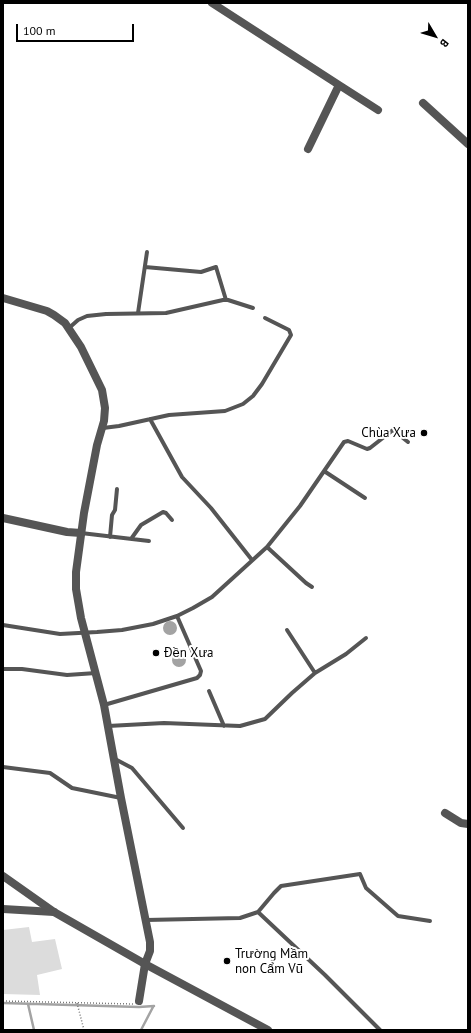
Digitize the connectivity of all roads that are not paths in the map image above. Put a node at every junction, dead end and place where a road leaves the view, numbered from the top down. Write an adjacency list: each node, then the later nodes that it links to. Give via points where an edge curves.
1 (212, 3): 2 (street)
2 (339, 85): 4 (street); 6 (street)
3 (423, 103): 5 (street)
4 (378, 110)
5 (468, 144)
6 (308, 149)
7 (147, 252): 8 (lane)
8 (145, 267): 10 (lane, via 201,272 216,267); 12 (lane)
9 (3, 298): 14 (street, via 47,311 61,319)
10 (226, 300): 11 (lane); 12 (lane, via 166,312)
11 (253, 308)
12 (138, 314): 14 (lane, via 87,316)
13 (265, 318): 15 (lane, via 291,333 262,384 243,404 225,411)
14 (69, 328): 16 (street, via 102,390 105,408)
15 (150, 419): 16 (lane); 28 (lane, via 182,478 211,508)
16 (103, 428): 23 (street, via 97,445)
17 (408, 442): 18 (lane, via 393,430 367,449 348,441 344,442)
18 (324, 471): 20 (lane); 27 (lane, via 300,506)
19 (117, 489): 24 (lane)
20 (365, 498)
21 (3, 518): 23 (street)
22 (172, 520): 25 (lane, via 163,512 141,525)
23 (81, 533): 24 (lane); 33 (street, via 76,589)
24 (110, 537): 25 (lane)
25 (131, 539): 26 (lane)
26 (149, 541)
27 (267, 546): 28 (lane); 29 (lane)
28 (252, 560): 30 (lane, via 212,597)
29 (312, 587)
30 (177, 616): 33 (lane, via 122,630); 39 (lane, via 201,671 200,676)
31 (3, 625): 33 (lane, via 60,634)
32 (287, 630): 37 (lane)
33 (85, 633): 36 (street)
34 (366, 638): 37 (lane)
35 (3, 669): 36 (lane, via 67,675)
36 (96, 673): 39 (street)
37 (315, 673): 41 (lane, via 265,719 247,725)
38 (209, 691): 41 (lane)
39 (104, 705): 40 (street)
40 (108, 726): 41 (lane, via 164,723); 42 (street)
41 (224, 726)
42 (114, 759): 44 (street); 47 (lane, via 132,768)
43 (3, 766): 44 (lane, via 50,773 72,788)
44 (121, 798): 52 (street)
45 (445, 813): 46 (street, via 461,823)
46 (468, 824)
47 (183, 828)
48 (3, 876): 50 (street)
49 (3, 910): 50 (street)
50 (54, 912): 54 (street)
51 (258, 912): 52 (lane, via 240,918); 53 (lane, via 281,886 360,874 366,888 398,916); 57 (lane)
52 (146, 920): 54 (street, via 150,951)
53 (430, 921)
54 (145, 964): 55 (street); 56 (street)
55 (139, 1002)
56 (268, 1030)
57 (380, 1030)

